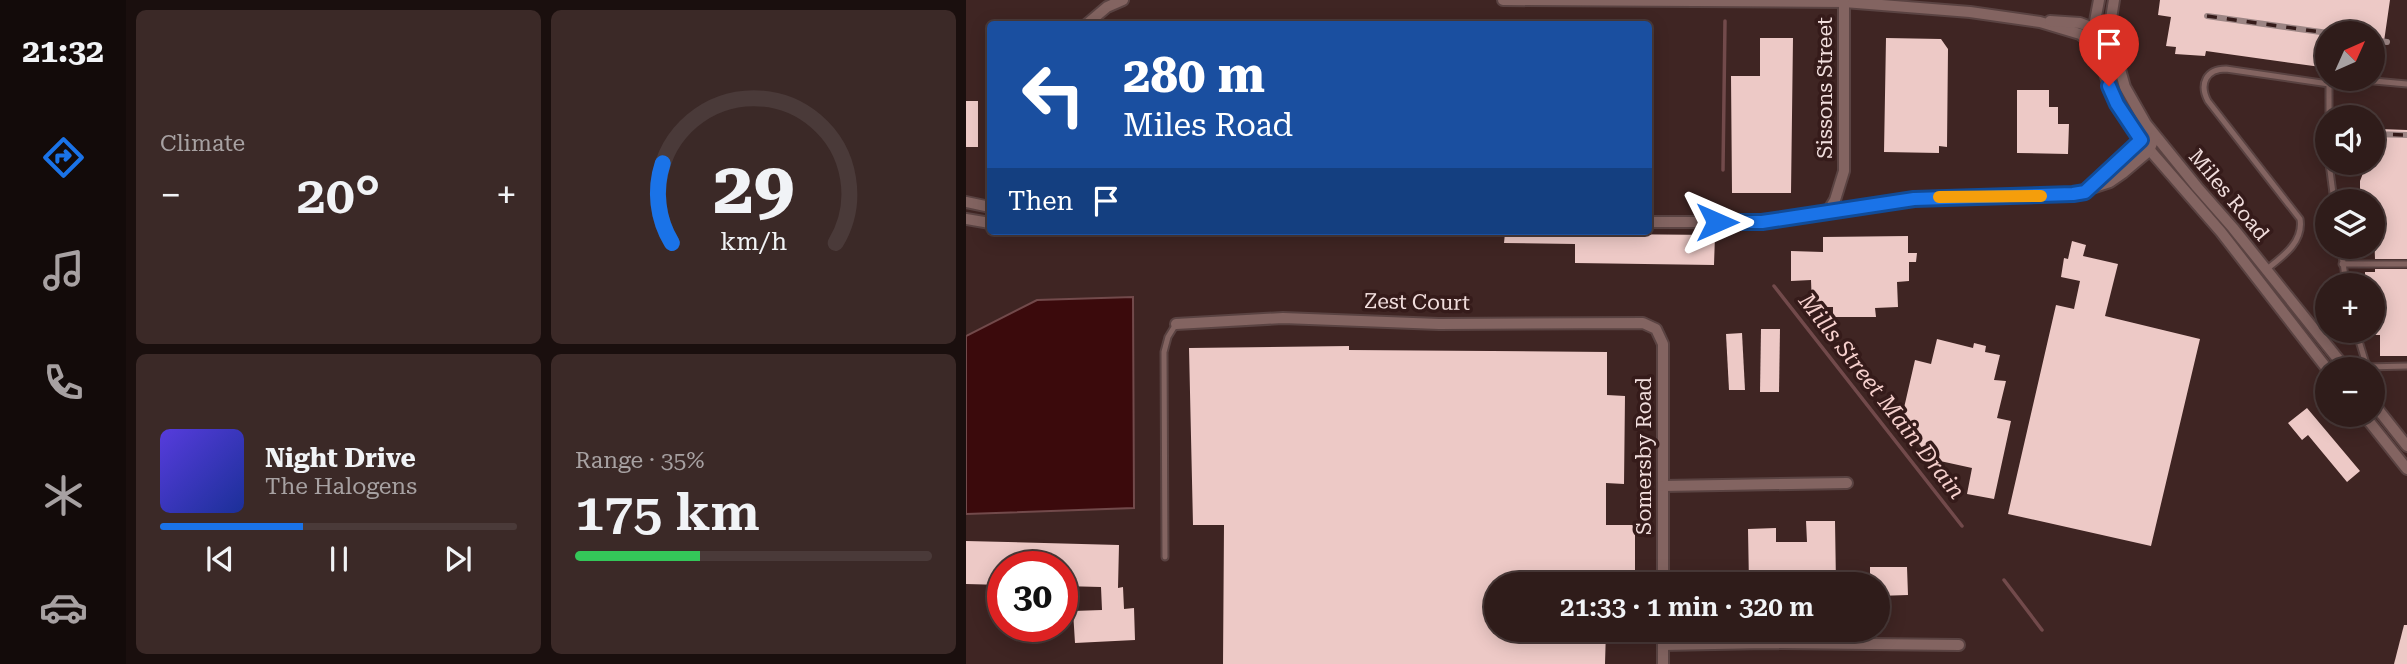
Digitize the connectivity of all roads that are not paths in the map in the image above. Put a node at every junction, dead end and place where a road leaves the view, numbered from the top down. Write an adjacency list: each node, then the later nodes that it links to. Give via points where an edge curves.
1 (1123, 0): 6 (street)
2 (1503, 0): 4 (street)
3 (2114, 0): 9 (street)
4 (1844, 2): 7 (street, via 1940,8); 22 (street, Sissons Street, via 1844,171)
5 (2098, 5): 8 (street, via 2090,20); 10 (street, Miles Road)
6 (1091, 21)
7 (2040, 22): 8 (street); 11 (street, via 2074,31)
8 (2080, 23): 10 (street)
9 (2110, 25): 10 (street); 12 (street)
10 (2098, 32): 11 (street, Miles Road); 12 (street, Miles Road)
11 (2092, 42): 17 (street, Miles Road, via 2117,104)
12 (2112, 46): 16 (street, Miles Road, via 2131,99)
13 (2315, 82): 29 (lane, via 2220,69 2204,83 2208,101 2301,219 2292,246)
14 (2385, 82): 15 (lane)
15 (2407, 84)
16 (2155, 136): 17 (street); 18 (street); 29 (street, Miles Road)
17 (2141, 140): 18 (street, Miles Road); 19 (street)
18 (2149, 151): 19 (street, via 2117,178); 33 (street, Miles Road, via 2221,232)
19 (2085, 192): 22 (street, via 1914,199)
20 (966, 202): 21 (street)
21 (987, 206)
22 (1827, 213): 25 (street, via 1762,222)
23 (966, 219): 24 (street)
24 (987, 222)
25 (1652, 222)
26 (2342, 259): 27 (lane)
27 (2342, 264): 28 (lane); 30 (lane)
28 (2407, 264)
29 (2267, 269): 34 (street, Miles Road)
30 (2344, 273)
31 (1176, 324): 32 (street, Zest Court, via 1283,318 1439,324 1643,323); 43 (lane, via 1164,352)
32 (1656, 329): 42 (street, Somersby Road, via 1663,344)
33 (2318, 357)
34 (2337, 357)
35 (2407, 366): 36 (lane)
36 (2385, 367)
37 (2385, 419): 39 (street)
38 (2374, 427): 40 (street)
39 (2407, 446)
40 (2407, 469)
41 (1847, 483): 42 (street)
42 (1663, 486): 44 (street, Somersby Road)
43 (1165, 557)
44 (1663, 572)
45 (1663, 645): 46 (street); 47 (street)
46 (1959, 645)
47 (1663, 664)

